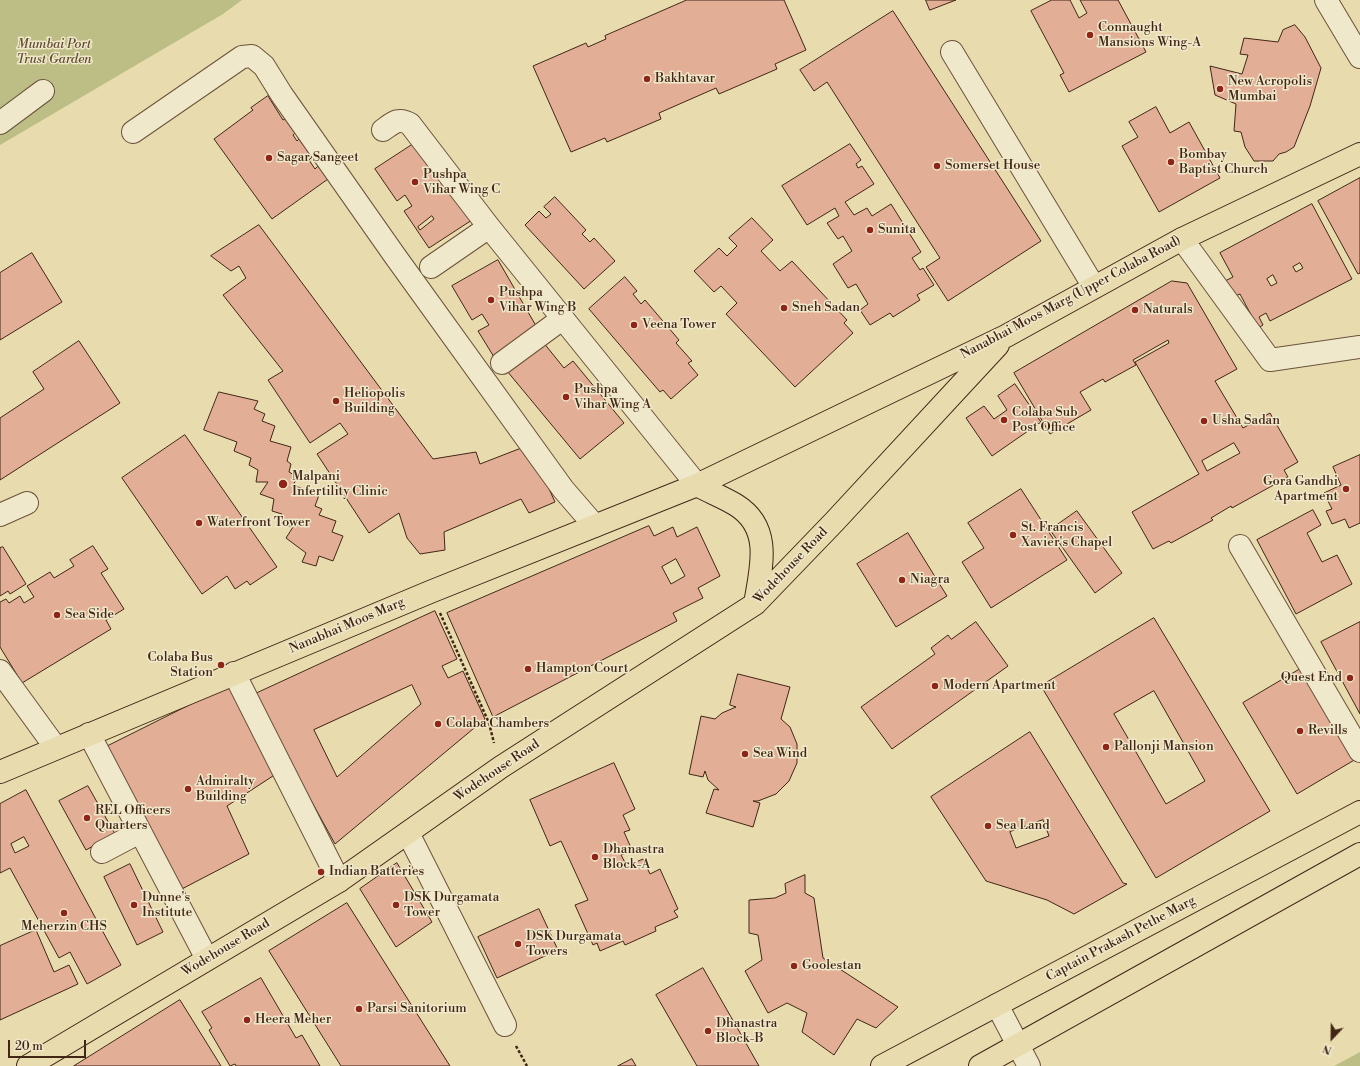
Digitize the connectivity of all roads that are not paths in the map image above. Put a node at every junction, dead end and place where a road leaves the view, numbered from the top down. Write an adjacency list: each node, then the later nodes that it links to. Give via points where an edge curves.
1 (1326, 0): 3 (street)
2 (952, 52): 12 (street)
3 (1360, 57)
4 (43, 91): 5 (street)
5 (0, 123)
6 (382, 130): 9 (street, via 397,120 404,120 410,124)
7 (133, 132): 20 (street, via 242,56 252,56 258,60 563,489)
8 (1360, 154): 10 (main road, Nanabhai Moos Marg (Upper Colaba Road))
9 (489, 227): 11 (street); 13 (street)
10 (1182, 238): 12 (main road, Nanabhai Moos Marg (Upper Colaba Road)); 15 (street, via 1270,360)
11 (431, 267)
12 (1094, 287): 14 (main road, Nanabhai Moos Marg (Upper Colaba Road))
13 (562, 319): 16 (street); 17 (street)
14 (1006, 336): 17 (main road, Nanabhai Moos Marg (Upper Colaba Road)); 22 (main road, Wodehouse Road)
15 (1360, 347)
16 (502, 363)
17 (697, 485): 20 (main road, Nanabhai Moos Marg); 22 (main road, via 737,505 760,532 762,550)
18 (27, 502): 19 (street)
19 (0, 515)
20 (595, 526): 24 (main road, Nanabhai Moos Marg)
21 (1240, 546): 27 (street)
22 (756, 604): 31 (main road, Wodehouse Road, via 501,767)
23 (0, 671): 26 (street)
24 (234, 673): 25 (main road, Nanabhai Moos Marg); 34 (street)
25 (89, 734): 26 (main road, Nanabhai Moos Marg); 30 (street)
26 (56, 748): 28 (main road, Nanabhai Moos Marg)
27 (1360, 751)
28 (0, 772)
29 (1360, 812): 36 (main road, Captain Prakash Pethe Marg)
30 (140, 832): 32 (street); 35 (street)
31 (408, 833): 34 (main road, Wodehouse Road); 37 (street)
32 (102, 852)
33 (1360, 854): 38 (main road)
34 (339, 881): 35 (main road, Wodehouse Road)
35 (207, 959): 39 (main road, Wodehouse Road)
36 (997, 1005): 38 (street); 40 (main road, Captain Prakash Pethe Marg)
37 (505, 1025)
38 (1018, 1044): 41 (main road); 42 (street)
39 (28, 1066)
40 (882, 1066)
41 (980, 1066)
42 (1029, 1066)

